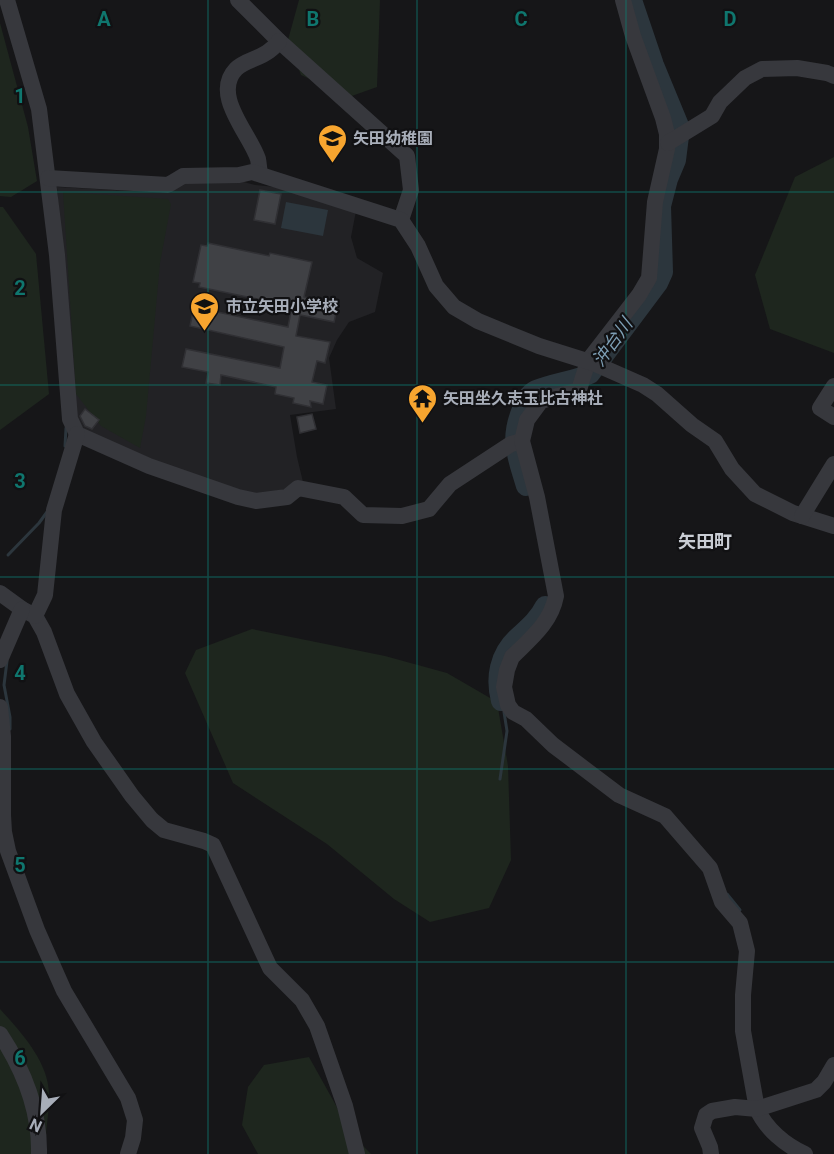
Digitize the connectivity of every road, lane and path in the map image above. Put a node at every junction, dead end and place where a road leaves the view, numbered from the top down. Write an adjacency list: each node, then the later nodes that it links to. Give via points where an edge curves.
1 (6, 0): 8 (street, via 39,109)
2 (238, 0): 4 (street)
3 (622, 0): 6 (street)
4 (279, 41): 7 (street, via 269,52 239,66 228,87 230,102 258,160); 9 (street, via 407,156 411,190)
5 (834, 76): 6 (street, via 797,68 762,69 745,78 720,102 712,116)
6 (668, 143): 10 (street, via 657,190 649,278)
7 (260, 173): 8 (street, via 183,176 168,185); 9 (street)
8 (48, 178): 13 (street, via 70,419)
9 (401, 220): 10 (street, via 436,286 454,307)
10 (590, 369): 14 (street, via 579,390 541,400); 16 (street, via 657,394 715,441 732,469 755,494)
11 (834, 386): 12 (street, via 820,408)
12 (834, 417)
13 (77, 434): 14 (street, via 149,466 238,497 256,501 287,497 298,488 344,497 363,515 402,516 429,509 450,484); 19 (street, via 54,510 45,595)
14 (516, 442): 24 (street, via 537,497 556,596 542,627 510,663 504,687 508,705 620,795 665,816 710,868 726,908 740,923 747,951 743,1031)
15 (834, 464): 16 (street)
16 (802, 516): 17 (street)
17 (834, 526)
18 (0, 593): 19 (street)
19 (29, 613): 20 (street); 27 (street, via 44,632 67,694 94,742 132,796 164,830 213,845 270,968 302,1000 317,1026)
20 (0, 660)
21 (0, 707): 26 (street, via 4,832 9,851 64,991 128,1098 135,1120)
22 (0, 1034): 25 (street, via 33,1104)
23 (834, 1065): 24 (street, via 816,1090)
24 (756, 1109): 28 (street, via 735,1107 706,1115 702,1128); 29 (street, via 778,1137)
25 (39, 1154)
26 (128, 1154)
27 (357, 1154)
28 (711, 1154)
29 (805, 1154)

